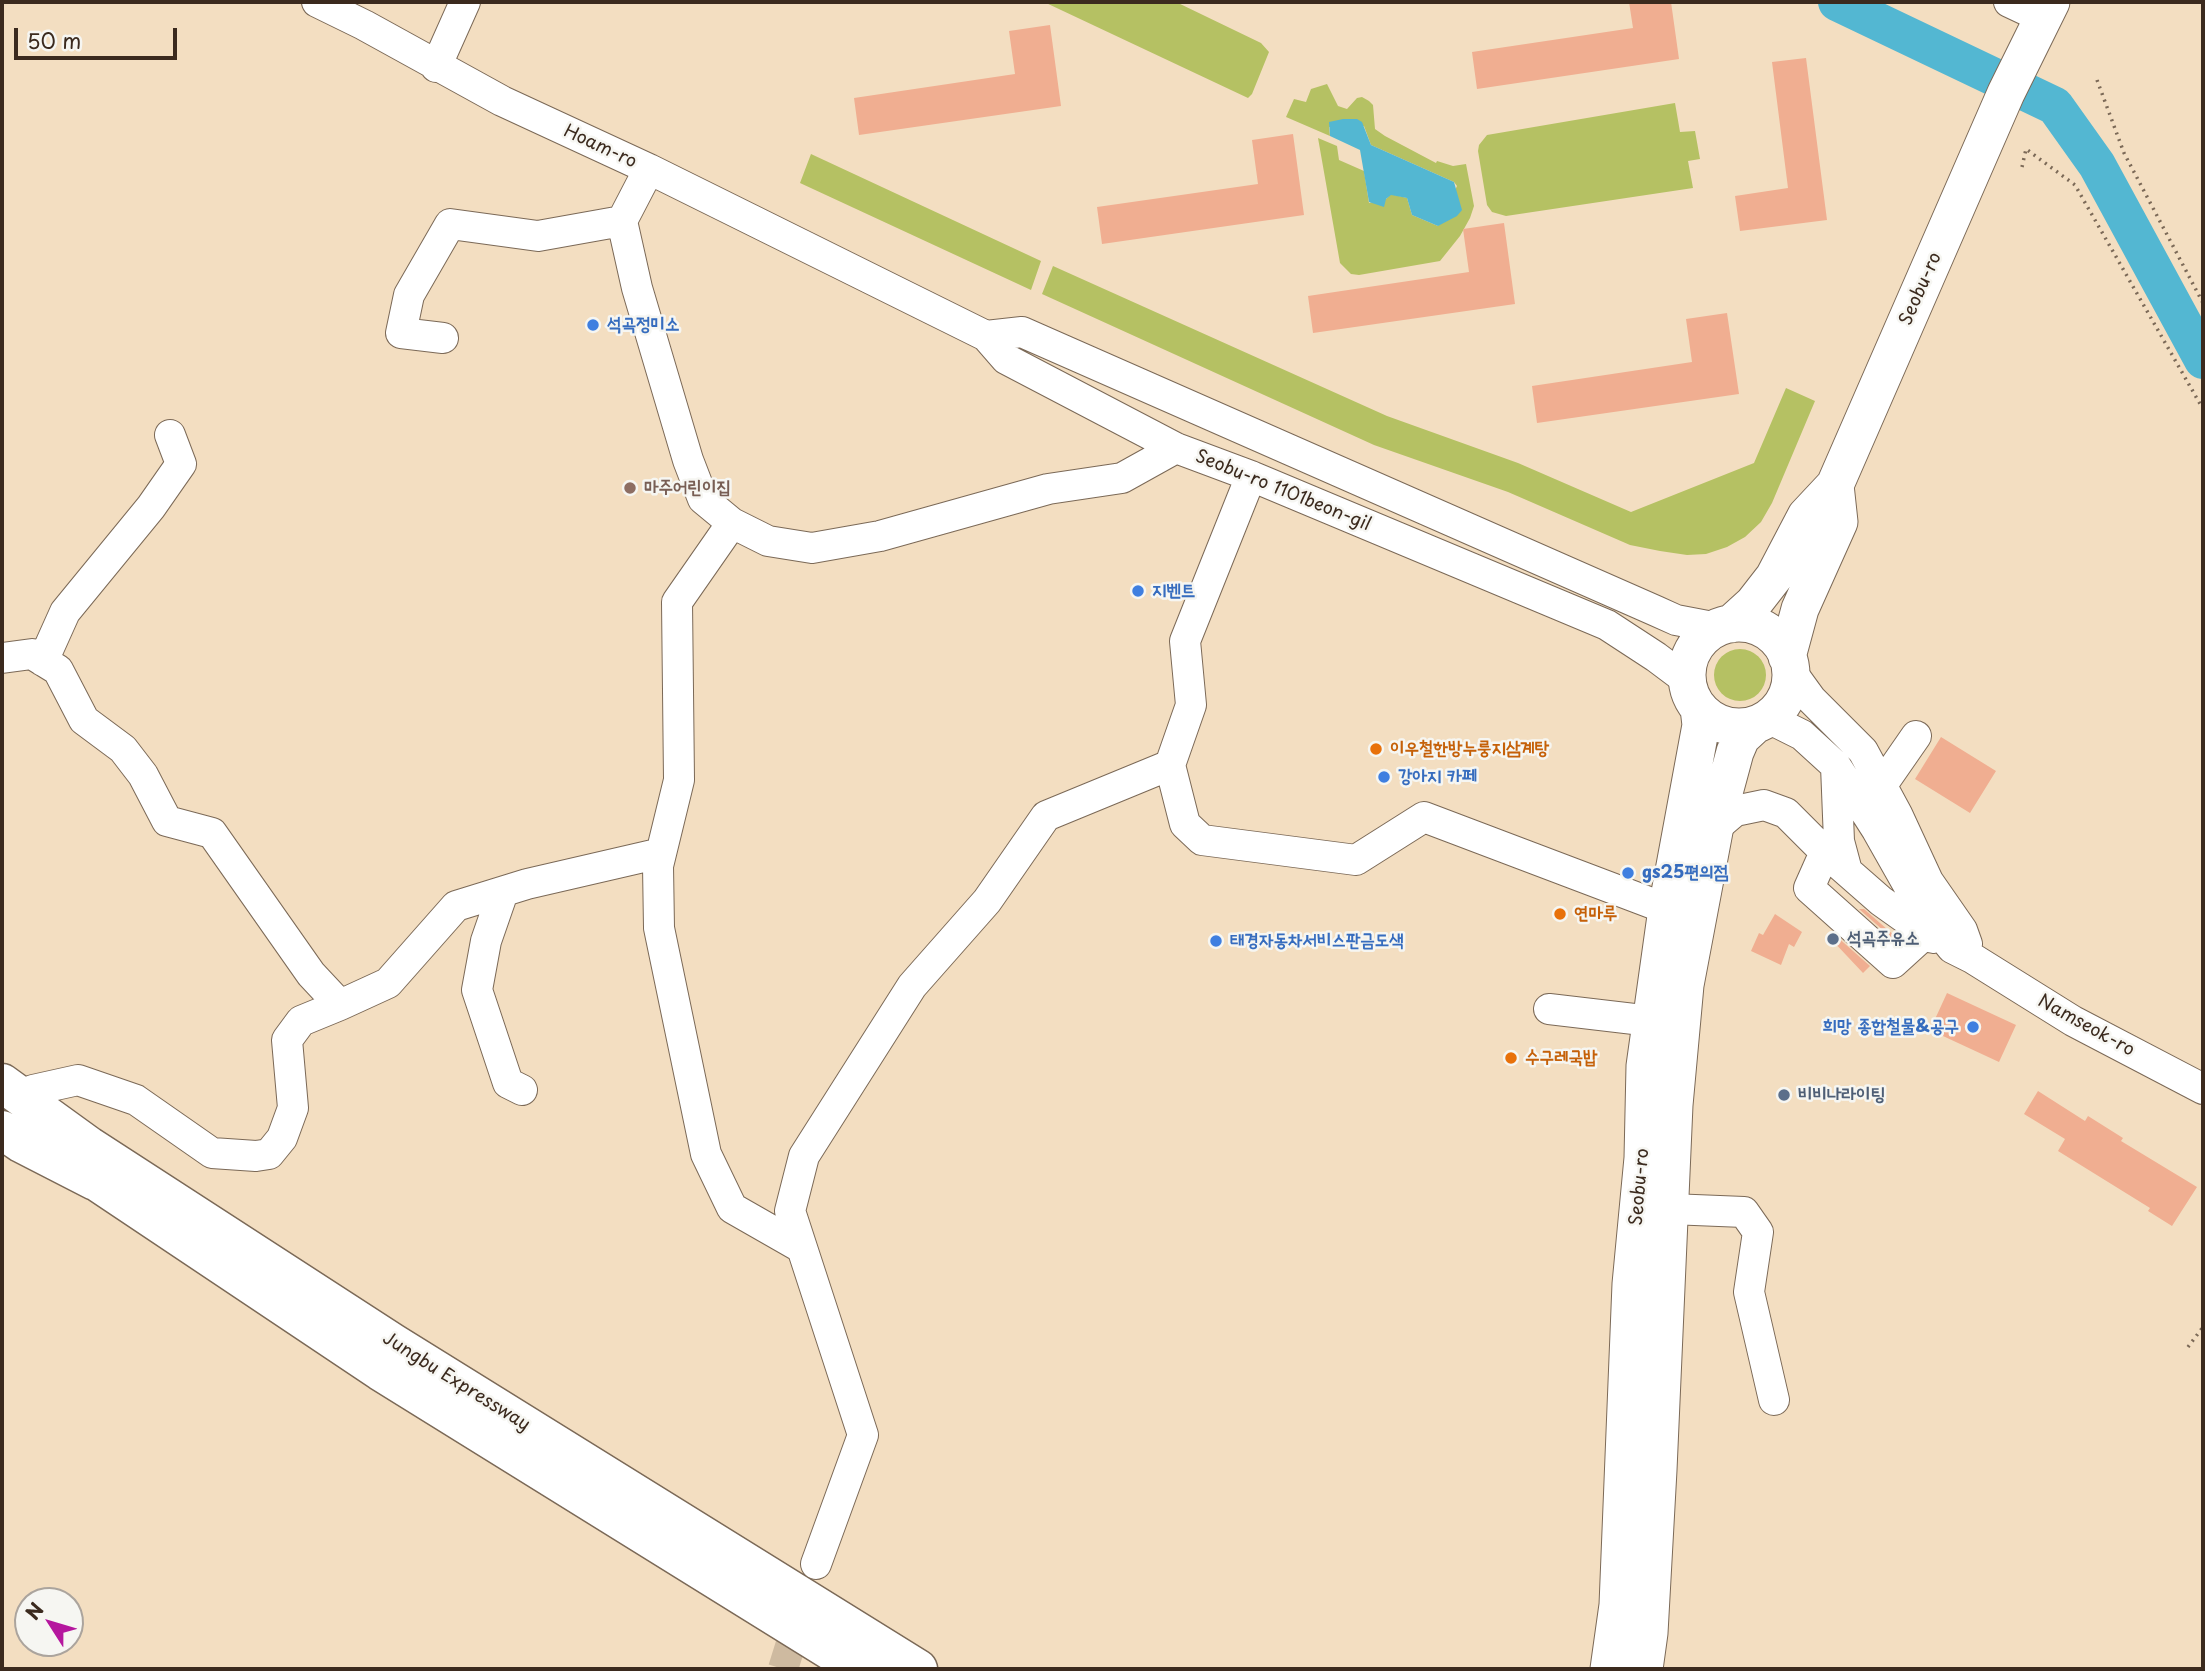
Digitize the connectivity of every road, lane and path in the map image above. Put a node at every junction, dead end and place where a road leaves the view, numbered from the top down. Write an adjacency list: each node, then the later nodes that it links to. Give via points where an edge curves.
1 (317, 2): 5 (street, Hoam-ro)
2 (465, 2): 5 (street)
3 (2009, 2): 4 (street)
4 (2042, 21): 17 (main road, Seobu-ro, via 2006,93)
5 (436, 67): 8 (street, Hoam-ro)
6 (2097, 80): 10 (path, via 2124,153)
7 (2022, 167): 13 (path, via 2026,149 2075,185)
8 (649, 169): 9 (street, Hoam-ro); 11 (street)
9 (622, 221): 12 (street, via 538,236 450,224 409,295 401,333); 18 (street, Seobu-ro 1101beon-gil, via 688,460 703,499)
10 (2203, 303)
11 (986, 336): 15 (street, via 1006,359); 19 (street, via 1022,332 1676,620)
12 (443, 338)
13 (2203, 409)
14 (170, 435): 21 (street, via 181,464 65,612)
15 (1176, 448): 16 (street, Seobu-ro 1101beon-gil); 18 (street, Seobu-ro 1101beon-gil, via 1122,478 1048,489 880,536 812,548 768,541)
16 (1251, 476): 23 (street, Seobu-ro 1101beon-gil, via 1607,625 1656,657); 26 (street, via 1185,641 1191,705)
17 (1835, 485): 19 (main road, Seobu-ro, via 1806,516 1774,578 1753,604); 22 (main road, Seobu-ro, via 1839,522 1800,609)
18 (732, 523): 30 (street, via 677,603 679,780)
19 (1725, 626): 22 (main road, via 1759,627 1771,634); 23 (main road, via 1696,646 1690,659)
20 (2, 658): 21 (street, via 32,654)
21 (43, 661): 35 (street, via 58,670 84,720 123,749 143,775 167,821 212,833 311,974)
22 (1789, 663): 24 (main road, via 1786,697); 28 (street, via 1811,699 1863,751)
23 (1693, 695): 24 (main road, via 1714,720 1727,726); 33 (main road, Seobu-ro, via 1700,725)
24 (1761, 721): 27 (street, via 1802,735); 29 (main road, Seobu-ro, via 1741,738)
25 (1916, 736): 28 (street)
26 (1170, 765): 33 (street, via 1185,824 1202,840 1356,860 1423,817); 46 (street, via 1046,816 987,901 912,986 804,1156 790,1211)
27 (1836, 766): 31 (street); 34 (street, via 1924,913)
28 (1882, 785): 34 (street, via 1928,881 1962,930)
29 (1715, 828): 31 (street, Namseok-ro, via 1735,811 1763,805 1786,814); 45 (main road, Seobu-ro, via 1685,985)
30 (661, 853): 32 (street); 46 (street, via 657,866 659,928 706,1154 732,1208)
31 (1836, 861): 34 (street, Namseok-ro, via 1881,901); 34 (street, via 1809,888 1893,963)
32 (503, 892): 35 (street, via 456,906 388,983); 41 (street, via 486,941 477,990 508,1083)
33 (1667, 909): 37 (main road, Seobu-ro)
34 (1950, 946): 40 (street, Namseok-ro, via 2073,1021)
35 (340, 1005): 39 (street, via 301,1021 287,1040 293,1108 282,1138 269,1154 212,1153 136,1100 78,1080)
36 (1549, 1009): 37 (street)
37 (1651, 1021): 53 (main road, Seobu-ro, via 1644,1066 1643,1158 1631,1284 1618,1605)
38 (2, 1062): 39 (highway, Jungbu Expressway)
39 (18, 1086): 44 (highway, Jungbu Expressway)
40 (2203, 1089)
41 (522, 1090)
42 (2, 1116): 44 (highway, Jungbu Expressway)
43 (2, 1130): 44 (highway)
44 (93, 1164): 51 (highway, Jungbu Expressway, via 380,1371); 52 (highway, Jungbu Expressway, via 393,1343)
45 (1670, 1209): 49 (street, via 1744,1212 1758,1232 1749,1292); 54 (main road, Seobu-ro)
46 (802, 1248): 50 (street, via 863,1435)
47 (2203, 1327): 48 (path)
48 (2188, 1347)
49 (1774, 1400)
50 (816, 1564)
51 (860, 1669)
52 (918, 1669)
53 (1609, 1669)
54 (1644, 1669)

